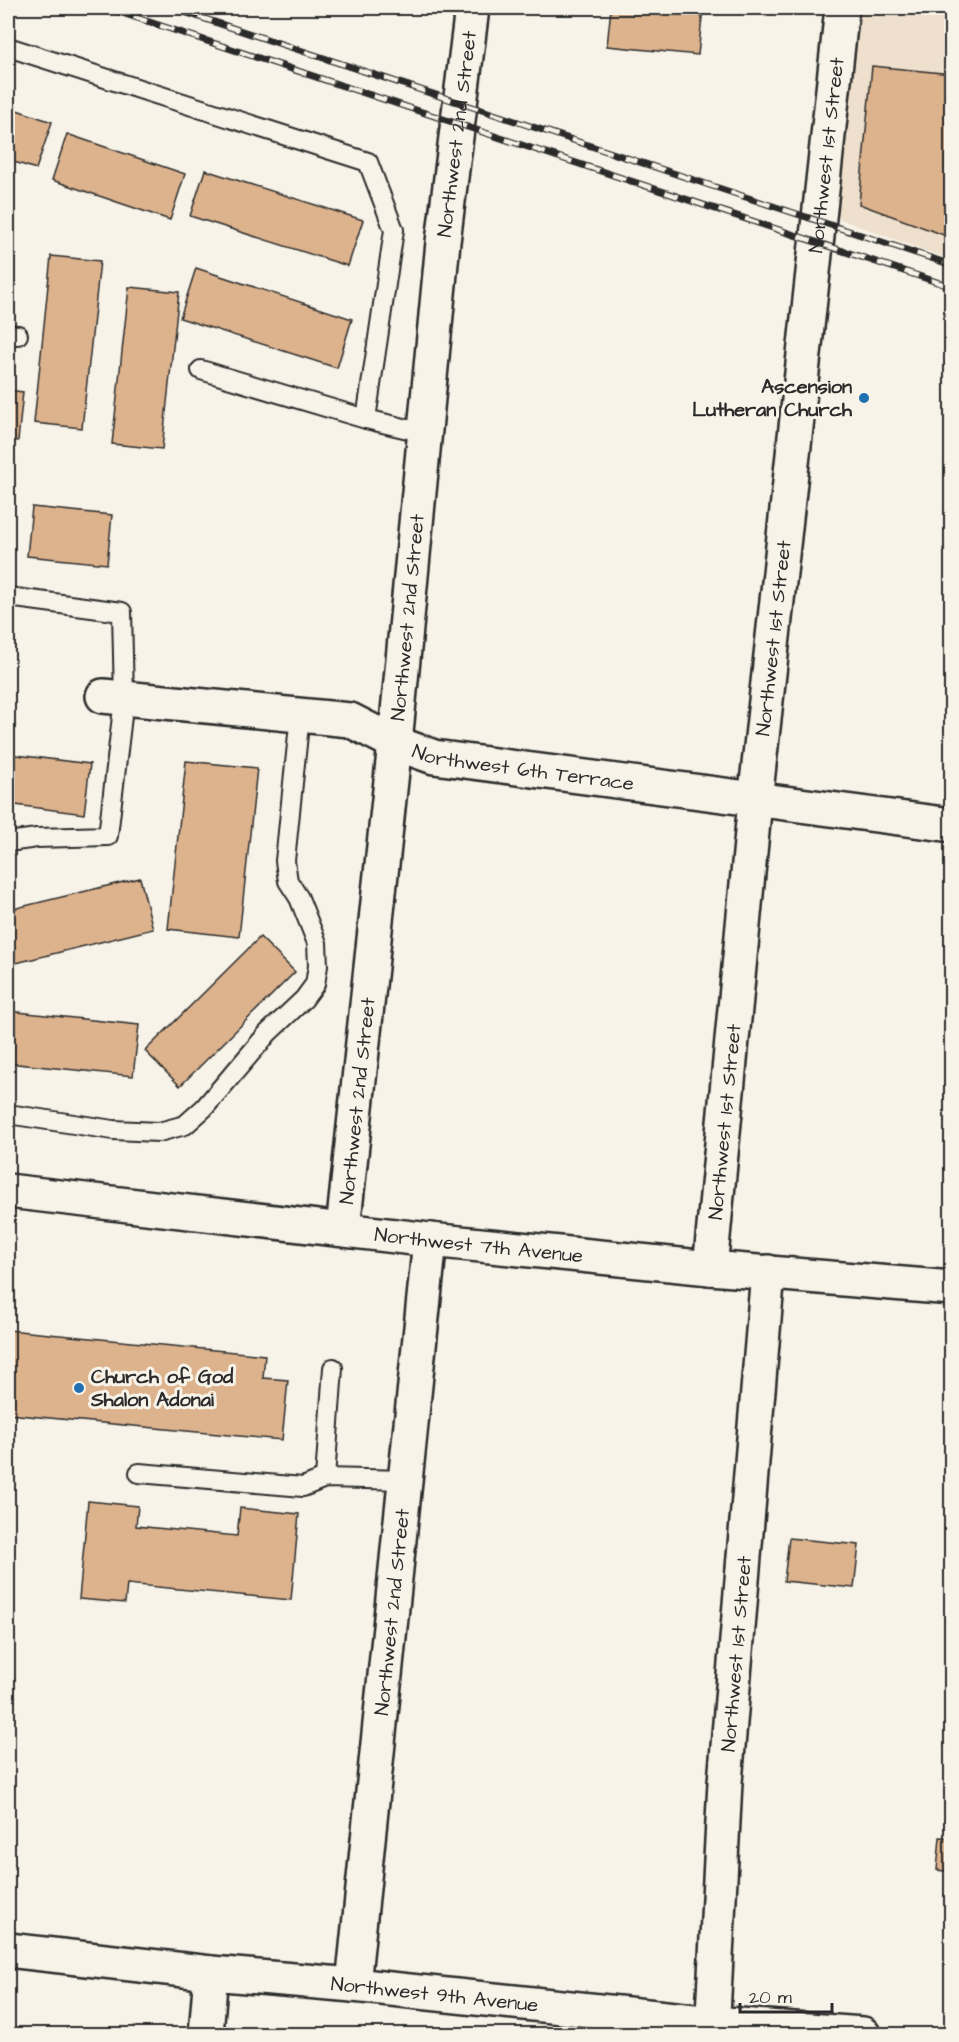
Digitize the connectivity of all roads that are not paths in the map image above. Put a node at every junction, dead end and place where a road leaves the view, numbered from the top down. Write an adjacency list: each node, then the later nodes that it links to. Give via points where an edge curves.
1 (472, 8): 6 (street, Northwest 2nd Street, via 443,242)
2 (842, 8): 11 (street, Northwest 1st Street)
3 (8, 47): 5 (lane, via 368,162 394,230)
4 (201, 370): 5 (lane)
5 (366, 419): 6 (lane)
6 (425, 434): 10 (street, Northwest 2nd Street)
7 (8, 597): 8 (lane, via 122,612)
8 (114, 697): 9 (street, Northwest 6th Terrace); 13 (lane, via 108,836)
9 (300, 715): 10 (street, Northwest 6th Terrace, via 350,720); 14 (lane, via 285,861 288,881 317,943 315,984 185,1125 159,1132 113,1130)
10 (395, 743): 11 (street, Northwest 6th Terrace, via 434,757); 16 (street, Northwest 2nd Street)
11 (754, 801): 12 (street, Northwest 6th Terrace); 18 (street, Northwest 1st Street)
12 (951, 825)
13 (8, 842)
14 (8, 1114)
15 (8, 1191): 16 (street, Northwest 7th Avenue)
16 (343, 1228): 17 (street, Northwest 7th Avenue)
17 (430, 1240): 18 (street, Northwest 7th Avenue); 24 (street, Northwest 2nd Street)
18 (710, 1268): 19 (street, Northwest 7th Avenue)
19 (768, 1272): 20 (street, Northwest 7th Avenue); 28 (street, Northwest 1st Street, via 725,1782)
20 (951, 1288)
21 (333, 1368): 23 (lane)
22 (139, 1473): 23 (lane, via 303,1487)
23 (325, 1478): 24 (lane)
24 (405, 1480): 27 (street, Northwest 2nd Street)
25 (8, 1950): 26 (street, Northwest 9th Avenue)
26 (211, 1973): 27 (street, Northwest 9th Avenue); 29 (street)
27 (353, 1985): 28 (street, Northwest 9th Avenue)
28 (713, 2028): 30 (street, Northwest 9th Avenue)
29 (206, 2034)
30 (863, 2034)

